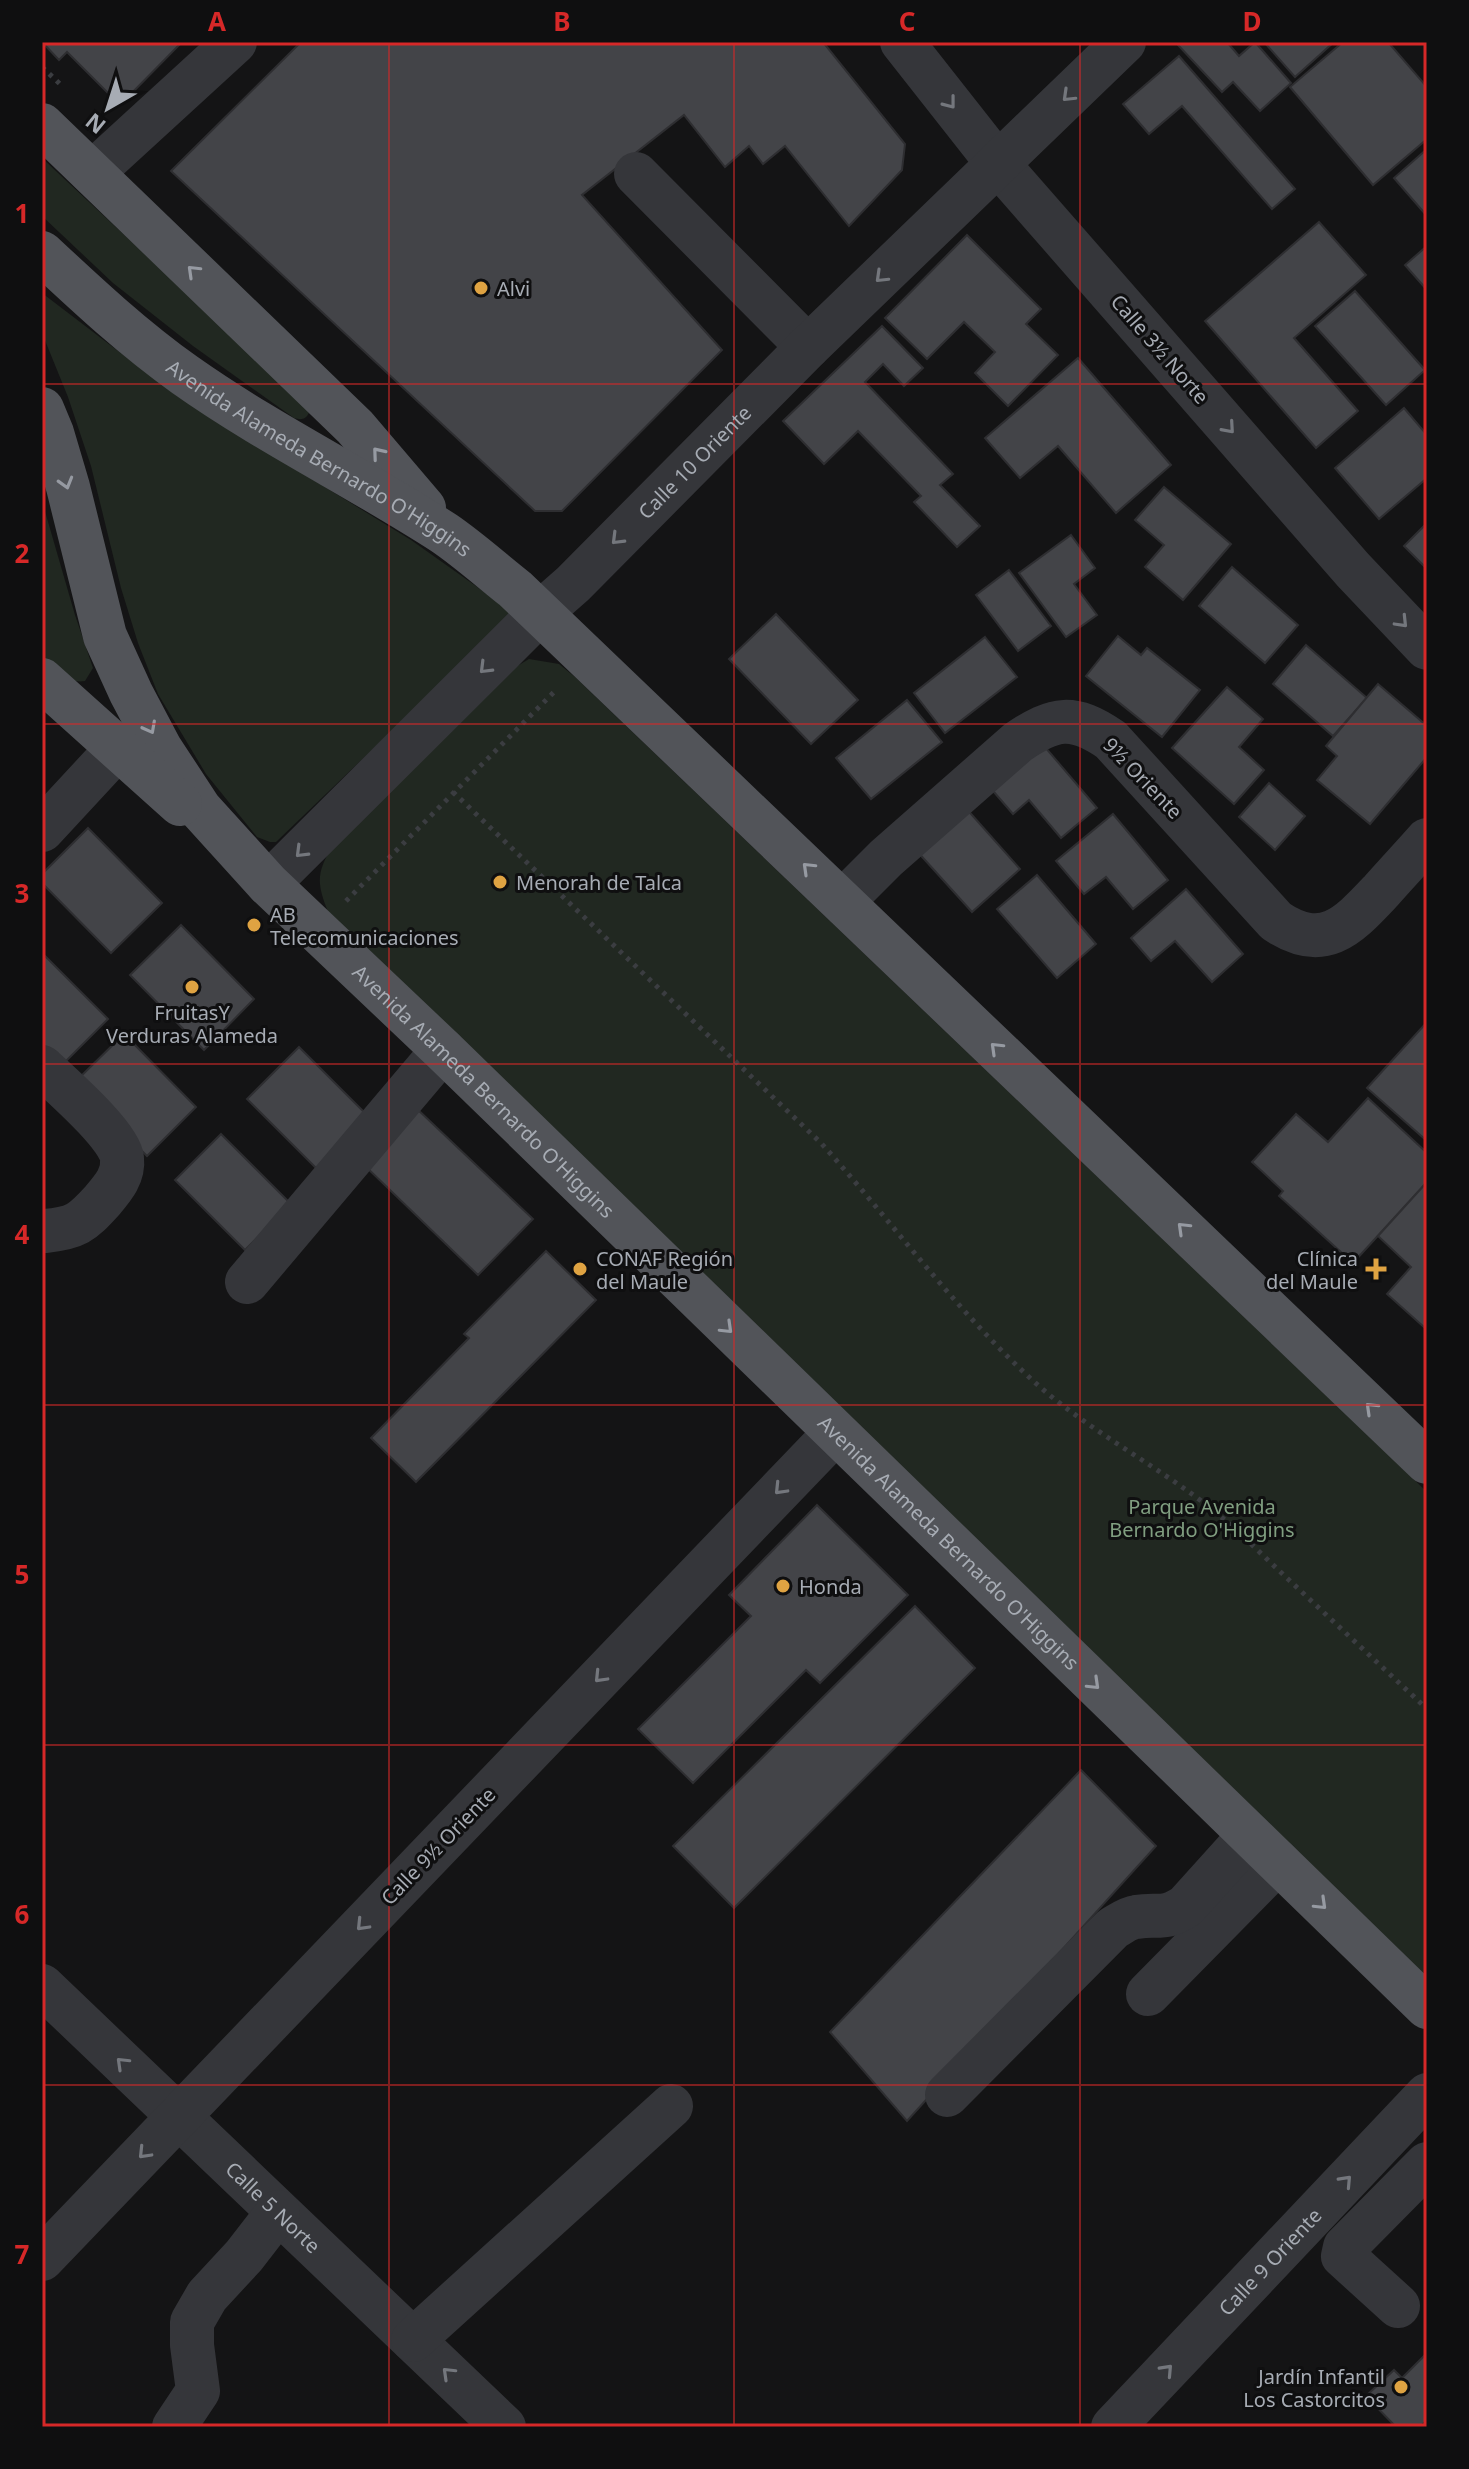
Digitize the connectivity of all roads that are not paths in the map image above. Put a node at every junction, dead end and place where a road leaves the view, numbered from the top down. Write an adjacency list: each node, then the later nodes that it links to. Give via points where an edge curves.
1 (235, 42): 6 (street)
2 (902, 42): 5 (street, Calle 3½ Norte, one-way to 5)
3 (1124, 42): 5 (street, Calle 10 Oriente, one-way to 5)
4 (42, 125): 6 (main road)
5 (998, 164): 9 (street, Calle 10 Oriente, one-way to 9); 13 (street, Calle 3½ Norte, one-way to 13)
6 (92, 173): 11 (main road, one-way to 6, via 355,427)
7 (636, 174): 9 (street)
8 (42, 253): 11 (main road, Avenida Alameda Bernardo O'Higgins, via 186,376)
9 (808, 347): 12 (street, Calle 10 Oriente, one-way to 12)
10 (42, 409): 18 (main road, Avenida Alameda Bernardo O'Higgins, one-way to 18, via 68,487 105,636 160,748 200,809)
11 (446, 535): 12 (main road, Avenida Alameda Bernardo O'Higgins)
12 (540, 613): 19 (street, Calle 10 Oriente, one-way to 19); 20 (main road, Avenida Alameda Bernardo O'Higgins, one-way to 12)
13 (1427, 648)
14 (42, 680): 15 (main road)
15 (117, 749): 16 (street); 18 (main road)
16 (42, 830)
17 (1427, 840): 20 (street, 9½ Oriente, via 1353,921 1326,935 1301,935 1276,921 1111,740 1075,722 1057,721 1018,742)
18 (236, 850): 19 (main road, Avenida Alameda Bernardo O'Higgins)
19 (268, 884): 21 (main road, Avenida Alameda Bernardo O'Higgins)
20 (843, 901): 26 (main road, Avenida Alameda Bernardo O'Higgins, one-way to 20)
21 (443, 1050): 24 (street); 25 (main road, Avenida Alameda Bernardo O'Higgins, one-way to 25)
22 (42, 1067): 23 (street, via 114,1139 123,1160 118,1182 84,1221)
23 (43, 1231)
24 (247, 1282)
25 (835, 1433): 27 (main road, Avenida Alameda Bernardo O'Higgins, one-way to 27); 34 (street, Calle 9½ Oriente, one-way to 34)
26 (1427, 1462)
27 (1264, 1849): 29 (street); 30 (main road, Avenida Alameda Bernardo O'Higgins, one-way to 30); 31 (street, via 1186,1906 1164,1917 1134,1917 1113,1928)
28 (42, 1986): 34 (street, Calle 5 Norte, one-way to 28)
29 (1148, 1994)
30 (1427, 2007)
31 (947, 2095)
32 (1427, 2095): 42 (street, Calle 9 Oriente, one-way to 32)
33 (671, 2106): 39 (street)
34 (179, 2116): 36 (street, Calle 5 Norte); 37 (street, Calle 9½ Oriente, one-way to 37)
35 (1427, 2164): 38 (street, via 1345,2247 1343,2256)
36 (278, 2212): 39 (street, Calle 5 Norte); 40 (street, via 207,2296 192,2322 198,2391)
37 (42, 2259)
38 (1398, 2306)
39 (413, 2340): 41 (street, Calle 5 Norte, one-way to 39)
40 (174, 2427)
41 (504, 2427)
42 (1113, 2427)

